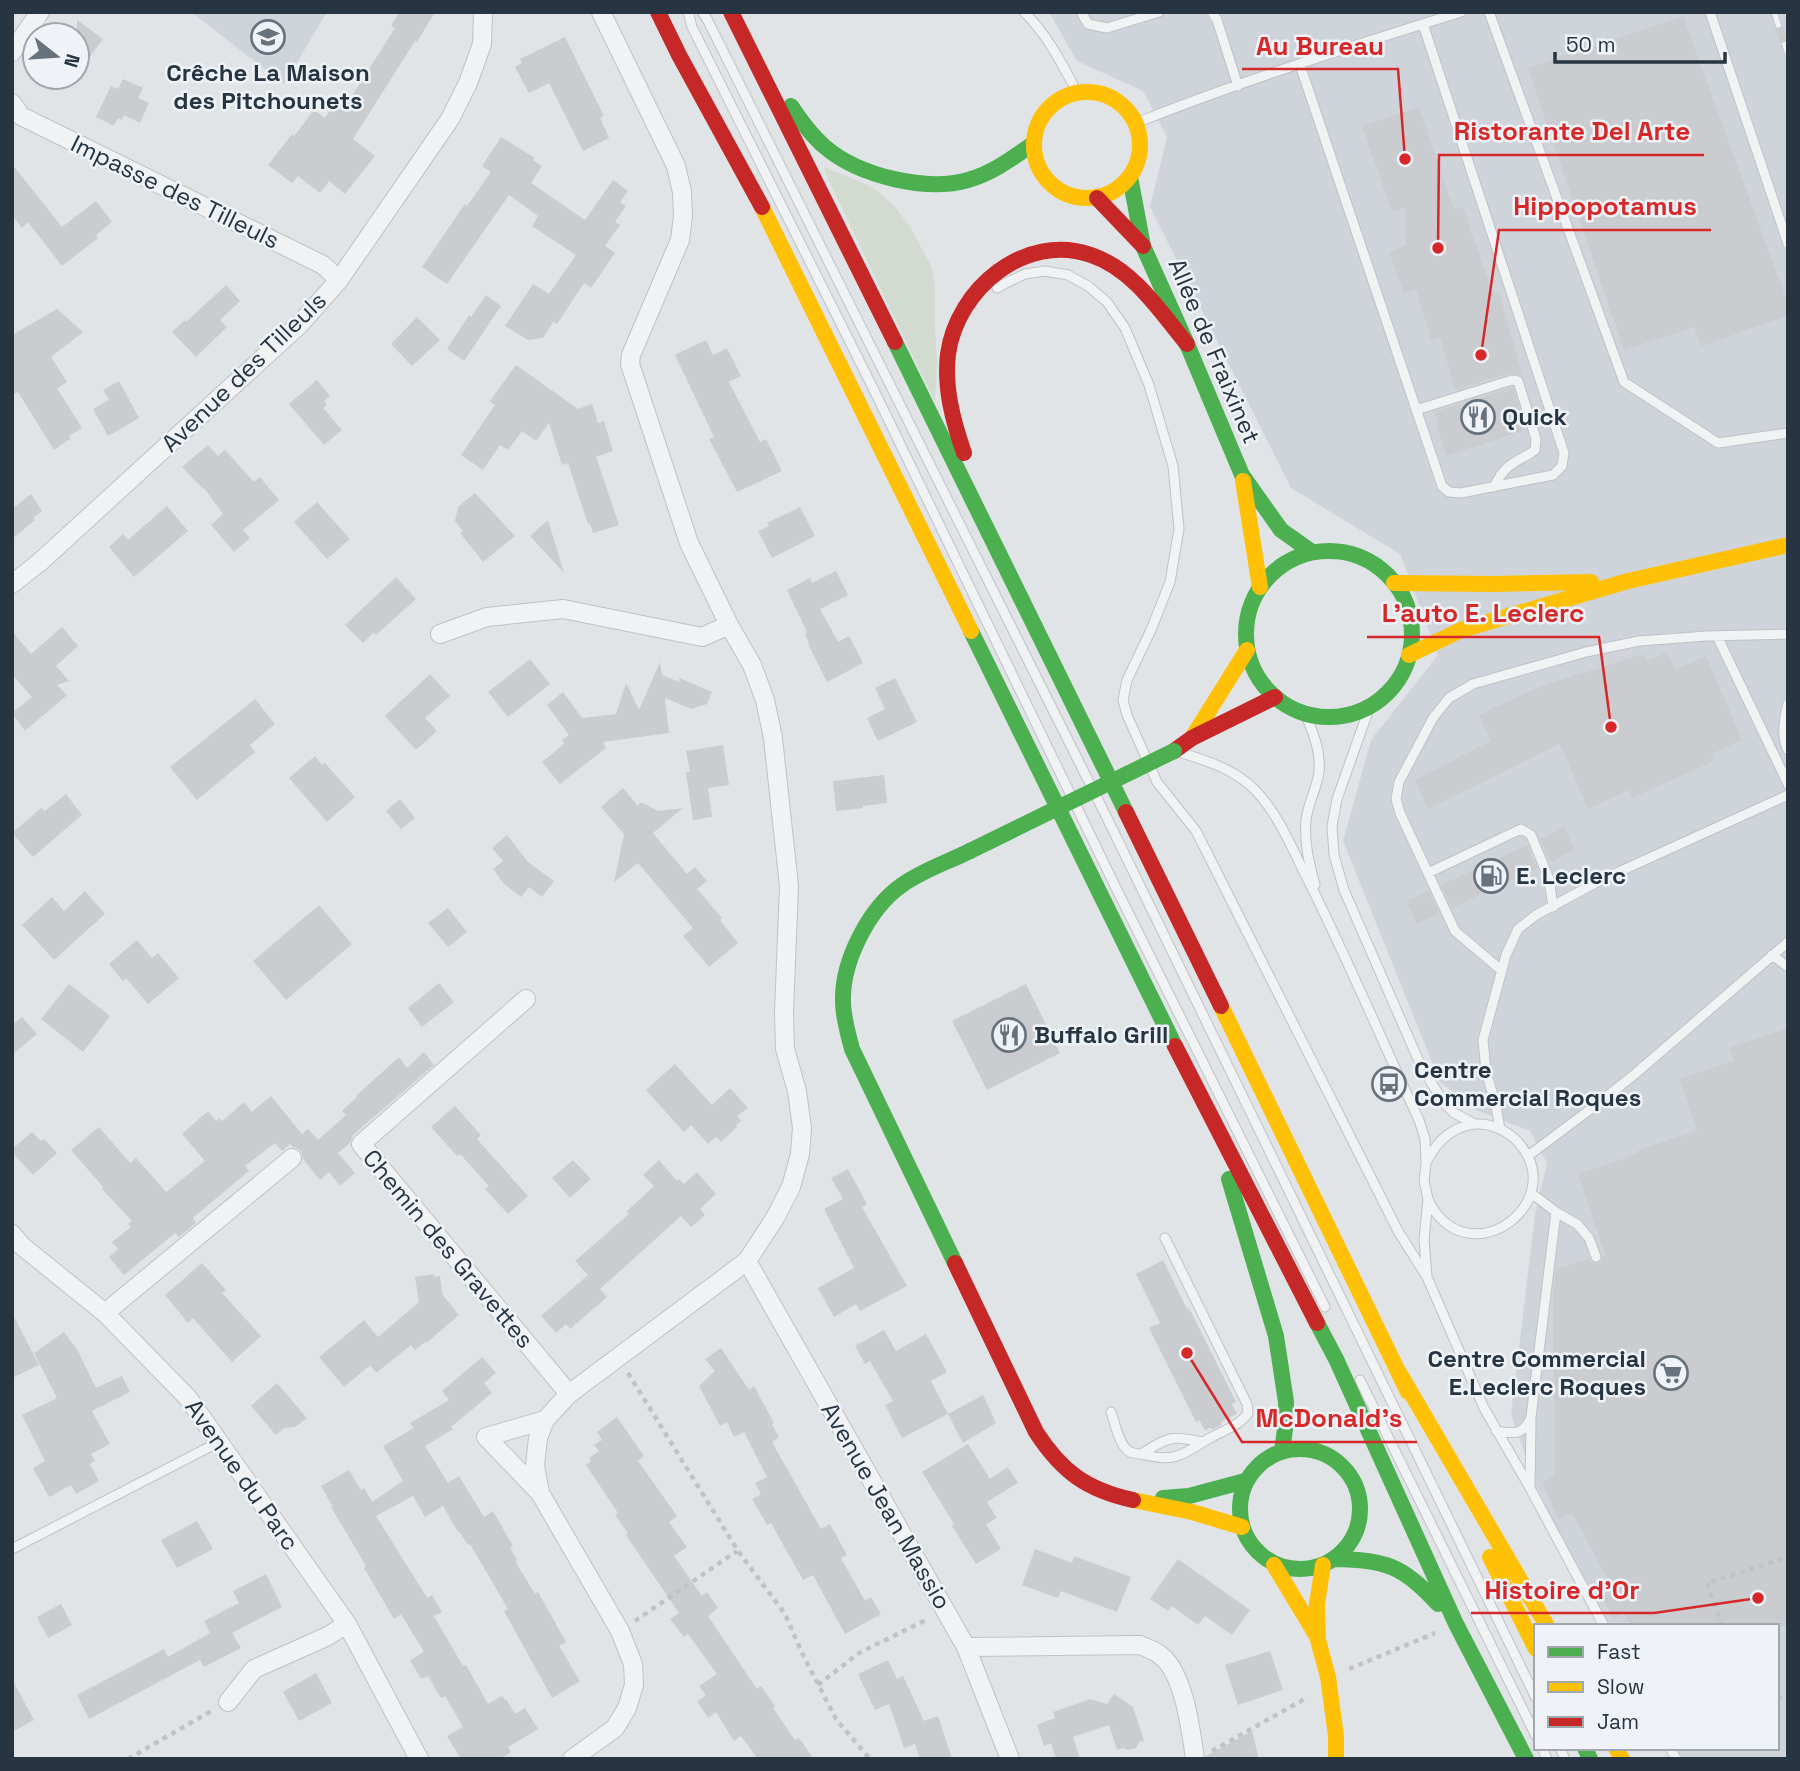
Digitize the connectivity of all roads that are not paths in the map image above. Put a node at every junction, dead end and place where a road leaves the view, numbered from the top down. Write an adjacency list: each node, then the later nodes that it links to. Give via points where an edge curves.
1 (40, 12): 16 (street)
2 (482, 12): 27 (street, Avenue des Tilleuls, via 482,44 450,119)
3 (601, 12): 43 (street, via 676,166 682,192 680,240 630,364 689,543)
4 (658, 12): 66 (main road, via 769,222)
5 (688, 12): 81 (lane)
6 (702, 12): 108 (lane, via 1102,808)
7 (734, 12): 22 (main road, via 802,123 827,149 859,168 924,183 959,182 995,169); 38 (main road)
8 (1024, 12): 19 (lane, via 1036,23)
9 (1081, 12): 10 (lane, via 1088,24 1107,29)
10 (1158, 12)
11 (1212, 12): 18 (lane)
12 (1461, 12): 15 (lane)
13 (1489, 12): 33 (lane, via 1624,382 1718,443)
14 (1710, 12): 25 (lane)
15 (1423, 24): 17 (lane); 35 (lane, via 1564,453 1562,466 1553,475)
16 (12, 52)
17 (1300, 65): 18 (lane); 31 (lane)
18 (1238, 86): 21 (lane)
19 (1077, 92): 21 (main road, via 1117,100); 22 (main road, via 1046,111)
20 (12, 103): 27 (street, Impasse des Tilleuls, via 21,116 323,265)
21 (1136, 123): 23 (main road, via 1140,151)
22 (1034, 143): 24 (main road, via 1035,159 1052,185 1066,194)
23 (1130, 177): 24 (main road, via 1110,194); 26 (main road)
24 (1097, 198): 26 (main road)
25 (1788, 244)
26 (1143, 246): 29 (main road, Allée de Fraixinet)
27 (340, 280): 39 (street, Avenue des Tilleuls, via 299,325 40,562)
28 (995, 290): 79 (lane, via 1026,274 1068,275 1107,302 1125,328 1149,385 1173,466 1179,529 1170,582 1127,680 1123,700 1127,715 1157,782 1196,831 1398,1231)
29 (1187, 344): 32 (main road, via 1141,288 1119,269 1067,249 1043,250 1017,258 993,273 961,316 950,342 948,363); 34 (main road, Allée de Fraixinet)
30 (958, 384): 32 (lane)
31 (1416, 410): 35 (lane, via 1441,486 1461,493); 35 (lane, via 1512,380 1518,382 1536,439 1535,450 1510,464)
32 (953, 411): 38 (main road, via 962,449)
33 (1788, 433)
34 (1242, 475): 37 (main road, Allée de Fraixinet, via 1281,530); 42 (main road, Allée de Fraixinet)
35 (1494, 487)
36 (1788, 545): 40 (main road)
37 (1312, 552): 41 (main road, via 1358,556 1378,566); 42 (main road, via 1274,571)
38 (1010, 573): 83 (main road)
39 (15, 576)
40 (1628, 581): 41 (main road); 48 (main road, via 1461,630)
41 (1394, 583): 48 (main road, via 1407,604 1412,629)
42 (1260, 587): 47 (main road, via 1250,606)
43 (729, 625): 44 (street, via 702,637 563,609 487,617); 78 (street, via 752,665 773,738 789,886 785,1049 802,1128 791,1187)
44 (440, 634)
45 (1788, 634): 46 (lane)
46 (1717, 636): 56 (lane); 58 (lane, via 1639,641 1586,652 1473,684 1449,698 1433,718 1399,782 1396,799)
47 (1247, 650): 49 (main road, via 1257,676); 53 (main road)
48 (1409, 655): 51 (main road, via 1388,693)
49 (1275, 698): 52 (main road); 53 (main road)
50 (1788, 704): 54 (lane, via 1784,743)
51 (1370, 706): 52 (main road, via 1349,715); 67 (lane, via 1337,799 1332,825 1334,855 1344,890 1421,1066 1444,1103)
52 (1304, 714): 59 (lane, via 1319,757 1305,841)
53 (1192, 738): 55 (main road)
54 (1788, 750)
55 (1174, 751): 59 (lane, via 1213,763 1254,789 1278,821); 96 (main road, bridge, via 900,886 864,928 845,974 842,998 852,1049 1044,1447 1083,1483)
56 (1788, 784)
57 (1788, 795): 60 (lane, via 1601,880)
58 (1428, 873): 60 (lane, via 1521,829 1531,835 1549,879); 64 (lane, via 1455,931)
59 (1320, 905): 71 (lane, via 1419,1120)
60 (1553, 907): 64 (lane, via 1518,929)
61 (1788, 942): 62 (lane)
62 (1772, 955): 63 (lane); 69 (lane, via 1635,1074)
63 (1788, 967)
64 (1502, 970): 68 (lane, via 1483,1040)
65 (526, 999): 84 (street, Chemin des Gravettes, via 360,1144)
66 (1210, 1116): 91 (main road, via 1276,1336 1286,1402); 104 (main road, via 1336,1359)
67 (1475, 1124): 68 (lane); 71 (lane, via 1445,1136)
68 (1500, 1129): 69 (lane)
69 (1528, 1156): 72 (lane)
70 (292, 1158): 80 (street)
71 (1426, 1163): 73 (lane)
72 (1531, 1193): 73 (lane, via 1513,1221 1481,1233 1449,1225); 74 (lane)
73 (1428, 1199): 79 (lane)
74 (1556, 1212): 77 (lane, via 1577,1224); 86 (lane)
75 (12, 1234): 80 (street, Avenue du Parc)
76 (1165, 1238): 90 (lane, via 1247,1404 1243,1420)
77 (1596, 1257)
78 (747, 1261): 84 (street); 107 (street, Avenue Jean Massio)
79 (1427, 1277): 88 (lane)
80 (105, 1313): 89 (street, Avenue du Parc, via 188,1398)
81 (1330, 1318)
82 (1354, 1367): 110 (lane)
83 (1400, 1374): 102 (main road); 106 (main road)
84 (569, 1394): 87 (street)
85 (1111, 1412): 92 (lane, via 1122,1442)
86 (1531, 1417): 88 (lane, via 1518,1433); 94 (lane)
87 (545, 1420): 95 (street, via 535,1465); 95 (street, via 486,1437)
88 (1496, 1431): 94 (lane)
89 (219, 1442): 98 (lane); 101 (street, Avenue du Parc)
90 (1202, 1442): 92 (lane, via 1172,1438); 92 (lane, via 1171,1458)
91 (1282, 1452): 93 (main road, via 1264,1461); 99 (main road, via 1296,1449 1329,1457 1353,1481 1360,1515 1355,1532 1347,1547)
92 (1141, 1454)
93 (1245, 1481): 96 (main road, via 1189,1496); 97 (main road, via 1239,1508)
94 (1530, 1488): 103 (lane)
95 (540, 1493): 112 (street, via 620,1631 633,1664 634,1685 615,1728)
96 (1130, 1499): 97 (main road)
97 (1242, 1528): 100 (main road, via 1249,1543)
98 (12, 1549)
99 (1329, 1562): 100 (main road, via 1302,1570); 104 (main road, via 1364,1559 1409,1574); 105 (main road, via 1317,1604)
100 (1274, 1564): 105 (main road)
101 (347, 1624): 109 (street, via 254,1669); 111 (street, Avenue du Parc)
102 (1545, 1624)
103 (1603, 1624)
104 (1456, 1625): 116 (main road)
105 (1318, 1640): 115 (main road, via 1328,1677)
106 (1534, 1644)
107 (966, 1647): 113 (street, Avenue Jean Massio); 114 (street, via 1140,1645 1160,1655 1172,1668 1189,1712)
108 (1534, 1694)
109 (228, 1702)
110 (1534, 1732)
111 (419, 1759)
112 (572, 1759)
113 (1010, 1759)
114 (1195, 1759)
115 (1336, 1759)
116 (1526, 1759)

